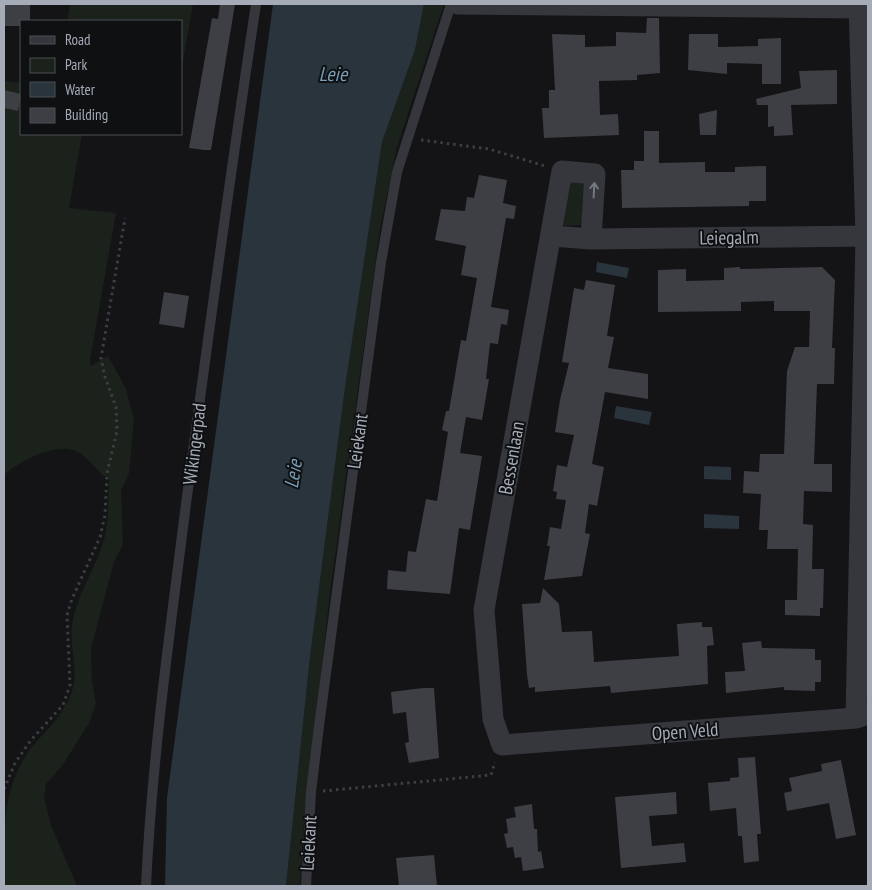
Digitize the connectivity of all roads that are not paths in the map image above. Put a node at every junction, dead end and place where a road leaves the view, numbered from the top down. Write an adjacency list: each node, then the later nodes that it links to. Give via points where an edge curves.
1 (256, 4): 11 (lane, Wikingerpad, via 218,260 161,699)
2 (451, 4): 12 (lane, Leiekant, via 406,138 381,262 311,792)
3 (458, 4): 4 (street)
4 (859, 6): 5 (street)
5 (865, 102): 7 (street)
6 (552, 236): 8 (street, Leiegalm); 8 (street, Bessenlaan, one-way to 6, via 594,174 562,171); 10 (street, Bessenlaan, via 484,610 493,719)
7 (866, 236): 8 (street, Leiegalm); 9 (street)
8 (591, 239)
9 (862, 716): 10 (street, Open Veld)
10 (502, 745)
11 (146, 886)
12 (306, 886)

